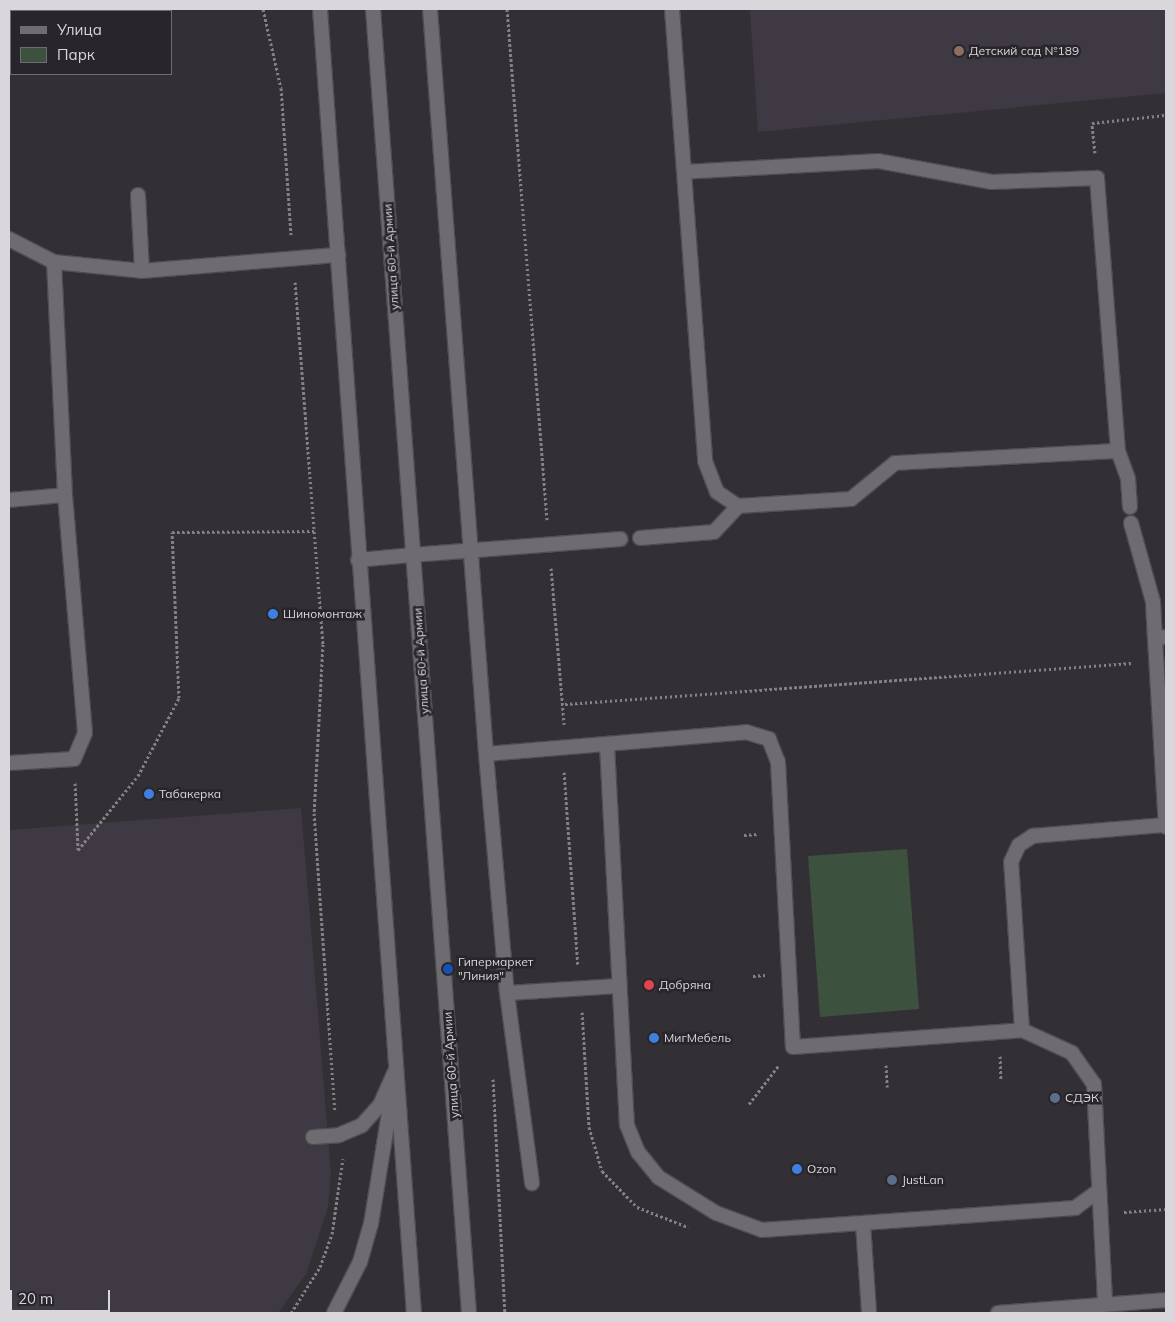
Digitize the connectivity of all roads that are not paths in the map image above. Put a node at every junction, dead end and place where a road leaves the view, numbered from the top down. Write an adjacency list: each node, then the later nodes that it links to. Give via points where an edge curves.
1 (320, 9): 8 (street)
2 (373, 9): 20 (street, улица 60-й Армии)
3 (430, 9): 19 (street)
4 (672, 9): 5 (street)
5 (684, 172): 11 (street, via 879,161 992,182 1097,178); 14 (street, via 705,461 717,492)
6 (138, 195): 10 (street)
7 (9, 240): 9 (street)
8 (338, 255): 10 (street); 21 (street)
9 (54, 262): 10 (street); 12 (street)
10 (142, 271)
11 (1118, 451): 14 (street, via 895,463 851,500); 15 (street, via 1128,479)
12 (65, 495): 13 (street); 25 (street, via 85,733 74,759)
13 (9, 500)
14 (738, 506): 17 (street, via 714,532)
15 (1130, 507)
16 (1131, 523): 22 (street)
17 (640, 538)
18 (620, 539): 19 (street)
19 (474, 549): 20 (street); 24 (street)
20 (412, 555): 21 (street); 39 (street, улица 60-й Армии)
21 (358, 560): 30 (street)
22 (1161, 638): 26 (street, via 1156,662)
23 (607, 745): 24 (street); 27 (street); 29 (street, via 746,732 769,739 778,762 793,1047)
24 (486, 754): 28 (street)
25 (9, 763)
26 (1166, 826): 29 (street, via 1033,836 1019,845 1011,862)
27 (619, 986): 28 (street); 34 (street, via 627,1124 638,1152 658,1177 716,1213 762,1230)
28 (507, 993): 32 (street)
29 (1022, 1030): 33 (street, via 1072,1053 1094,1084)
30 (395, 1072): 31 (street, via 380,1105 362,1124 339,1134); 37 (street, via 371,1224 360,1262); 38 (street)
31 (313, 1137)
32 (532, 1183)
33 (1098, 1191): 34 (street, via 1075,1208); 36 (street)
34 (863, 1224): 40 (street)
35 (1166, 1300): 36 (street)
36 (1104, 1304): 41 (street)
37 (334, 1313)
38 (414, 1313)
39 (469, 1313)
40 (870, 1313)
41 (998, 1313)

